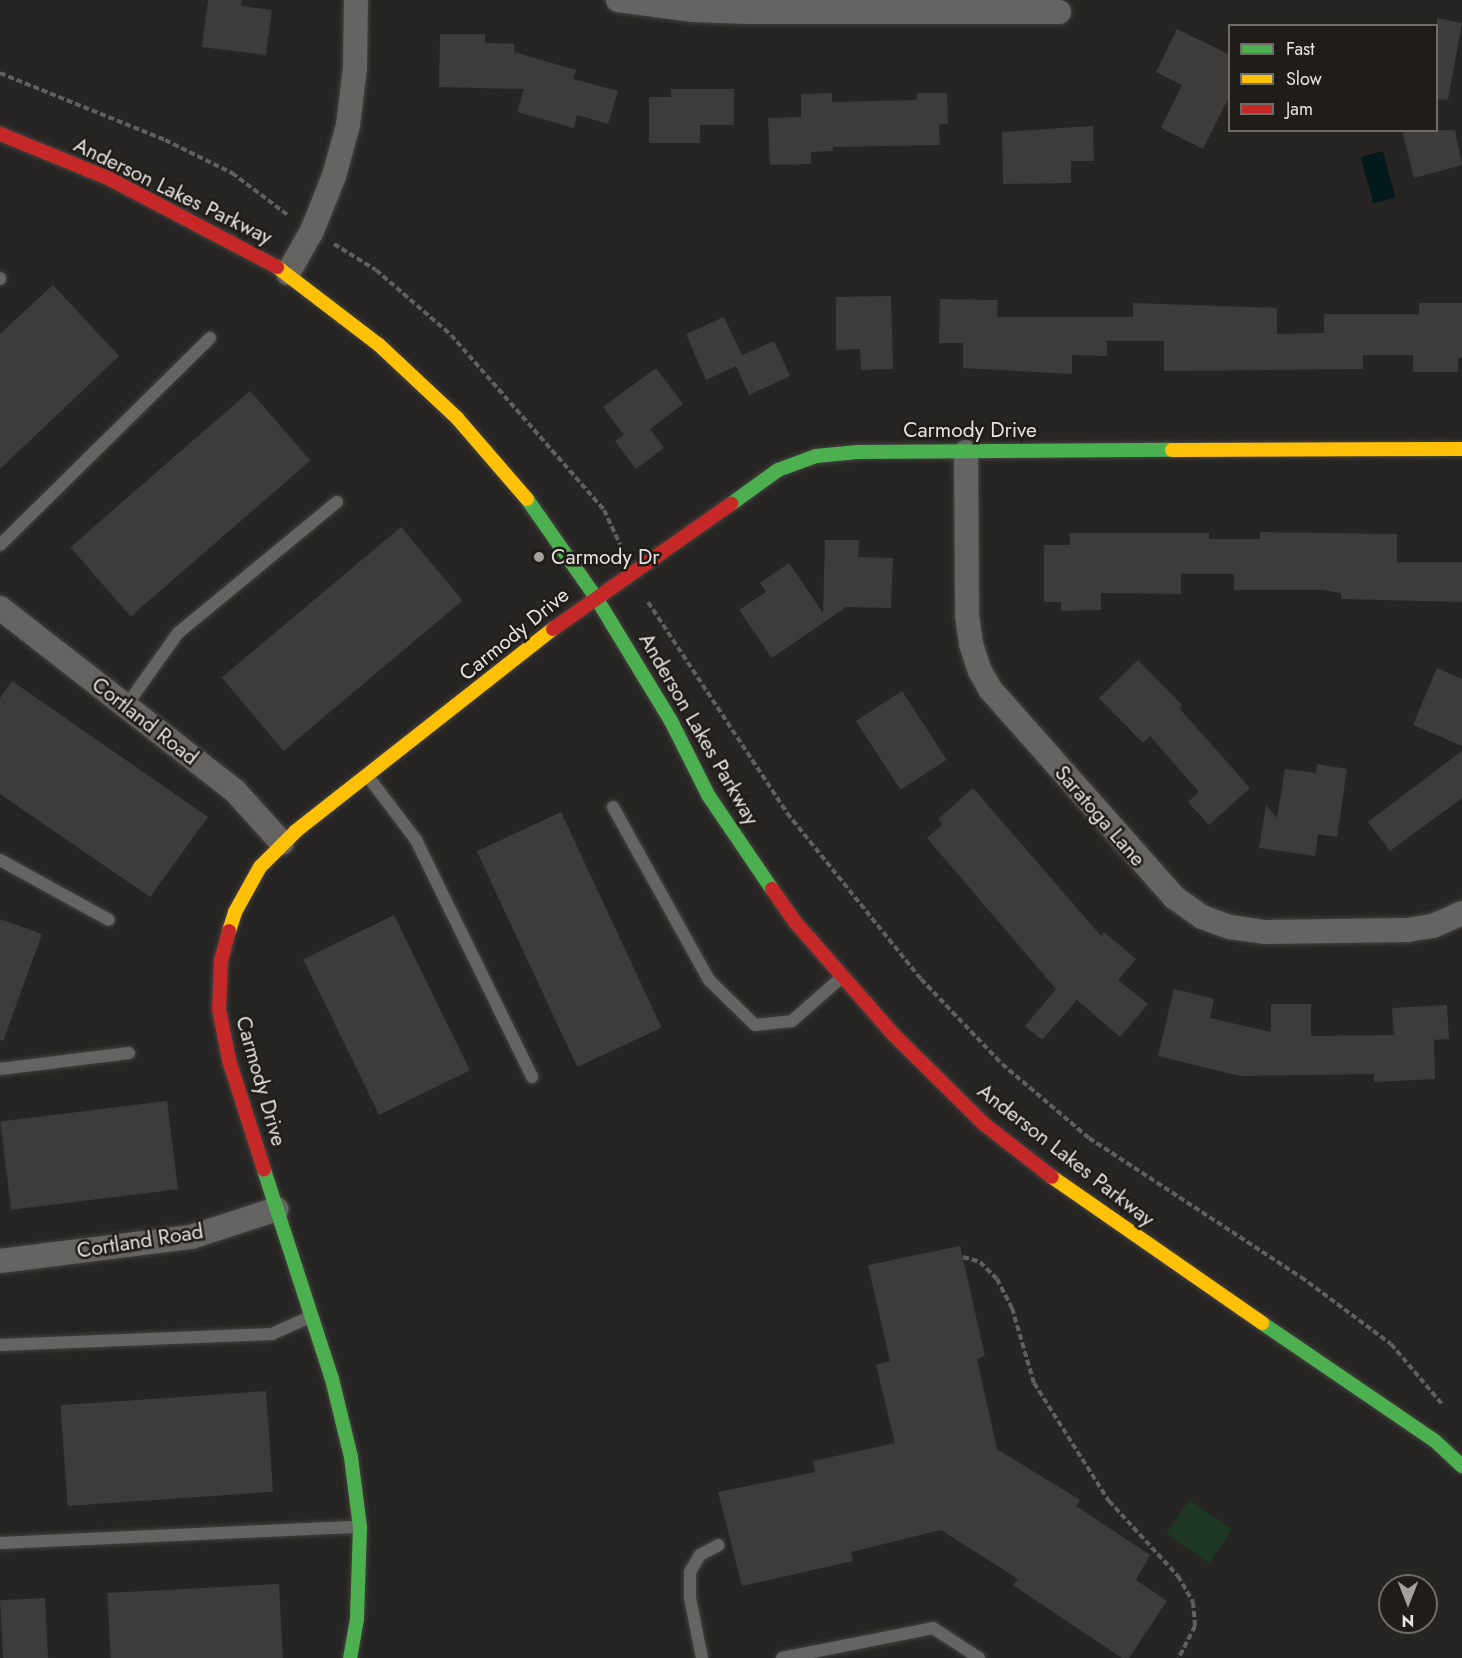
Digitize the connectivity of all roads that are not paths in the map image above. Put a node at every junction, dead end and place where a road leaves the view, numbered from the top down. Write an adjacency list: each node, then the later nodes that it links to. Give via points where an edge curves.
1 (356, 0): 6 (street, via 355,68 348,125 334,176 312,231)
2 (618, 0): 3 (street)
3 (693, 5): 4 (street)
4 (1059, 12)
5 (0, 134): 6 (street, Anderson Lakes Parkway, via 110,179 204,225)
6 (288, 273): 12 (street, Anderson Lakes Parkway, via 379,345 458,418 523,493)
7 (210, 338): 11 (lane)
8 (1462, 450): 9 (street, Carmody Drive)
9 (966, 452): 12 (street, Carmody Drive, via 816,456 778,470 633,574); 19 (street, Saratoga Lane, via 967,615 980,670 990,689 1175,898 1202,917 1230,927 1266,932 1407,930 1433,926)
10 (337, 502): 14 (lane, via 178,633)
11 (0, 545)
12 (595, 596): 15 (street, Carmody Drive); 21 (street, Anderson Lakes Parkway, via 671,721 708,795 795,922)
13 (0, 608): 14 (street, Cortland Road)
14 (126, 706): 17 (street, Cortland Road, via 235,790)
15 (369, 778): 17 (street, Carmody Drive); 24 (lane, via 416,840)
16 (613, 807): 21 (lane, via 709,980 754,1025 792,1021)
17 (282, 843): 25 (street, Carmody Drive, via 260,867 235,912 221,960 219,1009 230,1060)
18 (0, 860): 20 (lane)
19 (1462, 913)
20 (109, 920)
21 (841, 977): 29 (street, Anderson Lakes Parkway, via 984,1124 1090,1206)
22 (129, 1053): 23 (lane)
23 (0, 1069)
24 (532, 1077)
25 (277, 1209): 26 (street, Cortland Road, via 191,1237); 27 (street, Carmody Drive)
26 (0, 1262)
27 (312, 1316): 28 (lane, via 272,1334); 30 (street, Carmody Drive, via 351,1457)
28 (0, 1345)
29 (1460, 1460)
30 (360, 1527): 31 (lane); 33 (street, Carmody Drive, via 357,1618)
31 (0, 1543)
32 (719, 1545): 34 (lane, via 700,1555 690,1572 690,1598)
33 (350, 1658)
34 (702, 1658)
35 (782, 1658): 36 (lane, via 933,1628)
36 (979, 1658)

